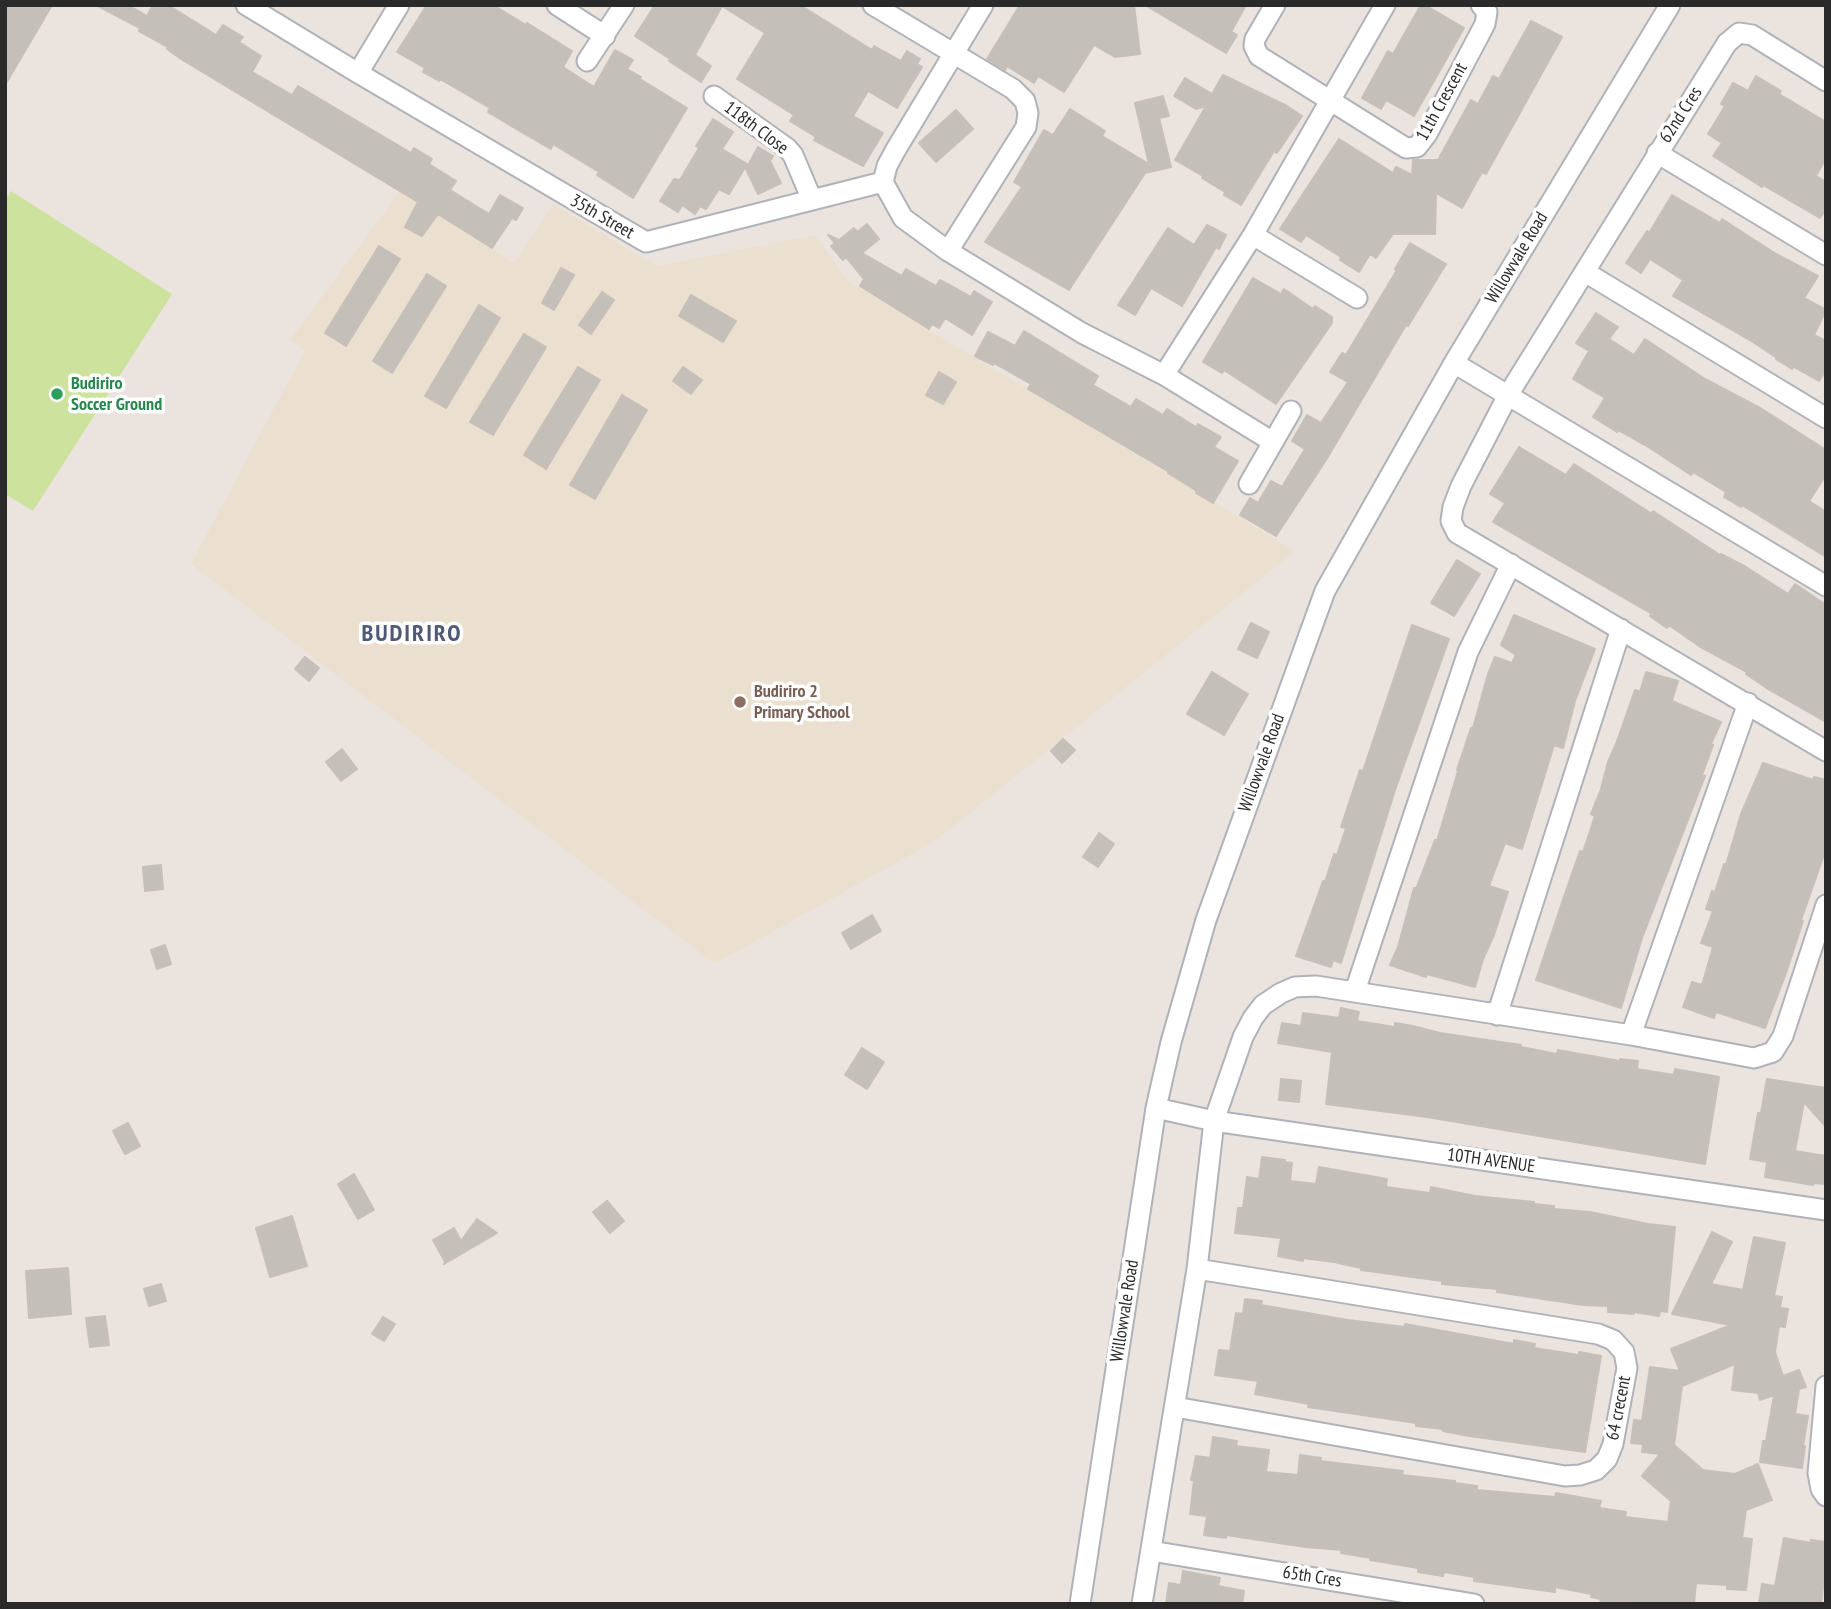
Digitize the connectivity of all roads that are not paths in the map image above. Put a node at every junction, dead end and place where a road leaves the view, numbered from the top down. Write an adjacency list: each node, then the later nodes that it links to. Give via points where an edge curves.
1 (246, 5): 14 (street, 35th Street)
2 (399, 5): 14 (street)
3 (557, 5): 11 (street)
4 (624, 5): 11 (street)
5 (873, 5): 12 (street)
6 (983, 5): 12 (street)
7 (1275, 5): 16 (street, via 1255,39 1259,56)
8 (1385, 5): 16 (street)
9 (1481, 5): 16 (street, 11th Crescent, via 1487,12 1485,24 1417,147 1406,148)
10 (1670, 5): 26 (street, Willowvale Road)
11 (605, 36): 13 (street)
12 (954, 53): 19 (street, via 895,151); 22 (street, via 1013,89 1025,101 1028,113 1026,127)
13 (587, 61)
14 (358, 74): 20 (street, 35th Street, via 646,242)
15 (1826, 81): 18 (street, 62nd Cres, via 1752,35 1739,33 1727,43)
16 (1334, 95): 21 (street)
17 (714, 96): 20 (street, 118th Close, via 787,148)
18 (1657, 153): 23 (street, 62nd Cres); 24 (street)
19 (883, 182): 20 (street, 35th Street); 22 (street, via 903,218)
20 (812, 200)
21 (1253, 235): 25 (street); 27 (street)
22 (948, 251): 27 (street, via 1082,333)
23 (1826, 255)
24 (1585, 272): 28 (street); 30 (street)
25 (1357, 298)
26 (1454, 363): 28 (street); 42 (street, Willowvale Road, via 1325,591 1206,920)
27 (1164, 375): 31 (street)
28 (1508, 395): 33 (street, via 1461,486 1451,521 1457,533); 34 (street)
29 (1291, 411): 31 (street)
30 (1826, 418)
31 (1273, 442): 32 (street)
32 (1249, 484)
33 (1511, 564): 35 (street); 39 (street, via 1468,652)
34 (1826, 586)
35 (1621, 629): 36 (street); 40 (street)
36 (1748, 703): 37 (street); 41 (street)
37 (1826, 751)
38 (1826, 905): 41 (street, via 1783,1035 1773,1052 1754,1058)
39 (1355, 991): 40 (street); 43 (street, via 1295,988 1263,1005 1243,1037)
40 (1497, 1015): 41 (street)
41 (1631, 1035)
42 (1156, 1108): 43 (street, 10TH AVENUE); 50 (street, Willowvale Road)
43 (1214, 1121): 44 (street, 10TH AVENUE); 45 (street)
44 (1826, 1210)
45 (1197, 1269): 47 (street); 47 (street, 64 crecent, via 1598,1334 1614,1340 1625,1352 1627,1368 1607,1459 1580,1475)
46 (1826, 1386): 48 (street, via 1818,1473)
47 (1175, 1407): 49 (street)
48 (1826, 1496)
49 (1151, 1551): 51 (street); 52 (street, 65th Cres)
50 (1080, 1604)
51 (1142, 1604)
52 (1474, 1604)

